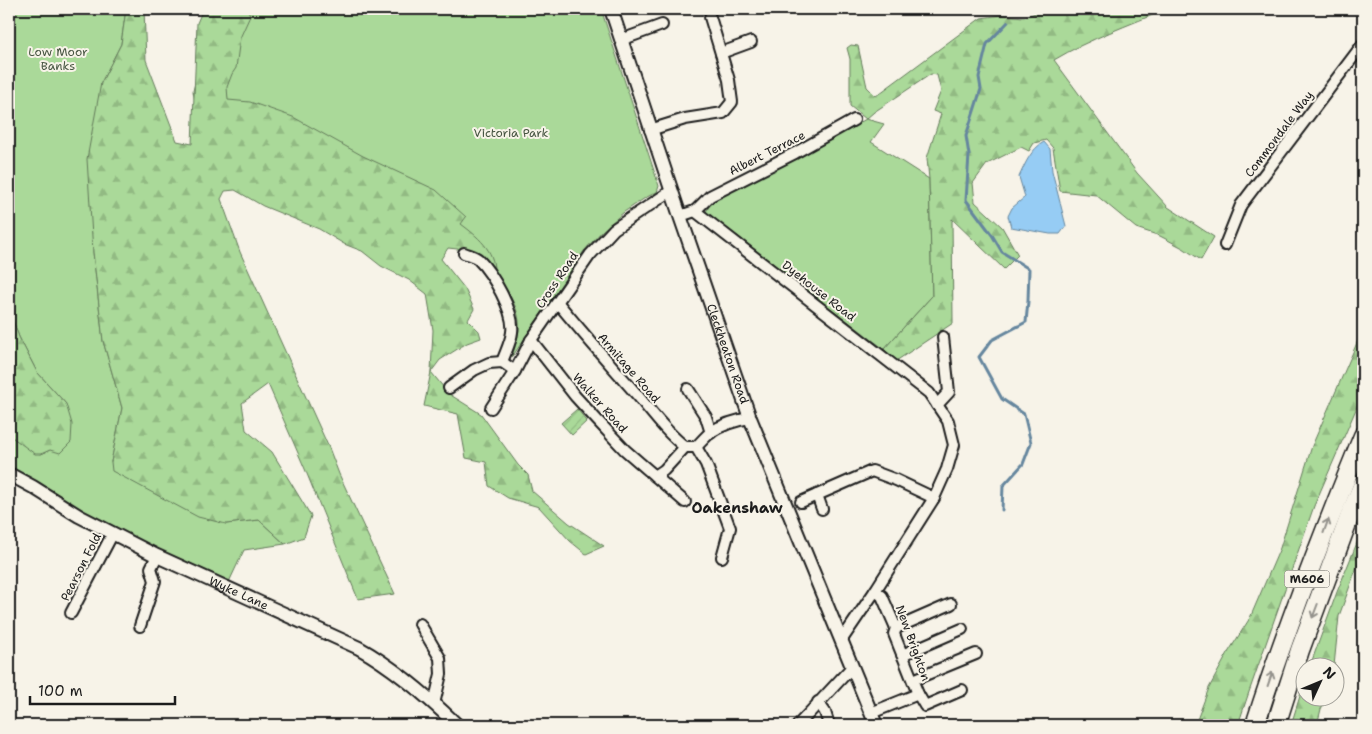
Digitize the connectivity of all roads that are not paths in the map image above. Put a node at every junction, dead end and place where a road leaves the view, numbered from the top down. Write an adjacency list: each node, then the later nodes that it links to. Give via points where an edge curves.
1 (611, 9): 4 (street, Cleckheaton Road)
2 (710, 16): 7 (street)
3 (662, 25): 4 (street)
4 (621, 40): 9 (street, Cleckheaton Road)
5 (751, 42): 7 (street)
6 (1363, 44): 13 (street, Commondale Way, via 1241,205)
7 (721, 53): 9 (street, via 732,102 723,113 685,119)
8 (854, 120): 11 (street, Albert Terrace, via 795,154 710,196)
9 (650, 130): 10 (street, Cleckheaton Road)
10 (671, 191): 12 (street, Cleckheaton Road); 15 (street, Cross Road, via 614,229 590,255)
11 (695, 211): 12 (street); 22 (street, Dyehouse Road, via 929,393)
12 (680, 216): 24 (street, Cleckheaton Road)
13 (1225, 245)
14 (464, 253): 18 (street, via 477,258 503,296 511,315 512,332)
15 (558, 303): 17 (street, Cross Road); 27 (street, Armitage Road, via 676,440)
16 (943, 337): 22 (street, via 949,392)
17 (531, 340): 19 (street, Cross Road); 29 (street, Walker Road, via 575,396 625,450)
18 (502, 362): 19 (street); 20 (street, via 489,363 474,370)
19 (515, 371): 23 (street, Cross Road)
20 (449, 388)
21 (688, 389): 25 (street, via 706,417)
22 (937, 405): 32 (street, Dyehouse Road, via 948,421 954,445)
23 (491, 408)
24 (750, 418): 25 (street); 46 (street, Cleckheaton Road)
25 (711, 433): 27 (street)
26 (1363, 436): 60 (highway, M606, one-way to 26)
27 (691, 447): 29 (street); 38 (street, Armitage Road, via 706,464 730,528)
28 (9, 474): 36 (street, Wyke Lane)
29 (655, 476): 33 (street, Walker Road)
30 (1363, 484): 61 (highway, M606, one-way to 61, via 1300,650)
31 (818, 495): 32 (street, via 872,471); 34 (street); 35 (street)
32 (934, 498): 39 (street, Dyehouse Road)
33 (685, 502)
34 (801, 502)
35 (822, 509)
36 (113, 533): 37 (street, Wyke Lane); 41 (street, Pearson Fold)
37 (158, 556): 43 (street, via 151,568 155,580); 54 (street, Wyke Lane, via 359,648)
38 (722, 557)
39 (875, 591): 44 (street, New Brighton, via 882,596); 46 (street, Dyehouse Road)
40 (950, 604): 44 (street)
41 (72, 613)
42 (420, 624): 54 (street, via 440,658 442,674)
43 (140, 626)
44 (896, 628): 48 (street, New Brighton, via 894,634)
45 (962, 629): 48 (street)
46 (841, 641): 49 (street, Cleckheaton Road)
47 (976, 654): 50 (street)
48 (902, 655): 50 (street, New Brighton)
49 (852, 667): 53 (street); 55 (street, Cleckheaton Road)
50 (913, 680): 52 (street, New Brighton)
51 (962, 690): 52 (street, New Brighton, via 924,706)
52 (918, 694): 55 (street)
53 (818, 702): 57 (street); 58 (street)
54 (434, 704): 56 (street, Wyke Lane)
55 (871, 713): 59 (street, Cleckheaton Road)
56 (457, 725)
57 (798, 725)
58 (829, 725)
59 (876, 725)
60 (1255, 725)
61 (1276, 725)

